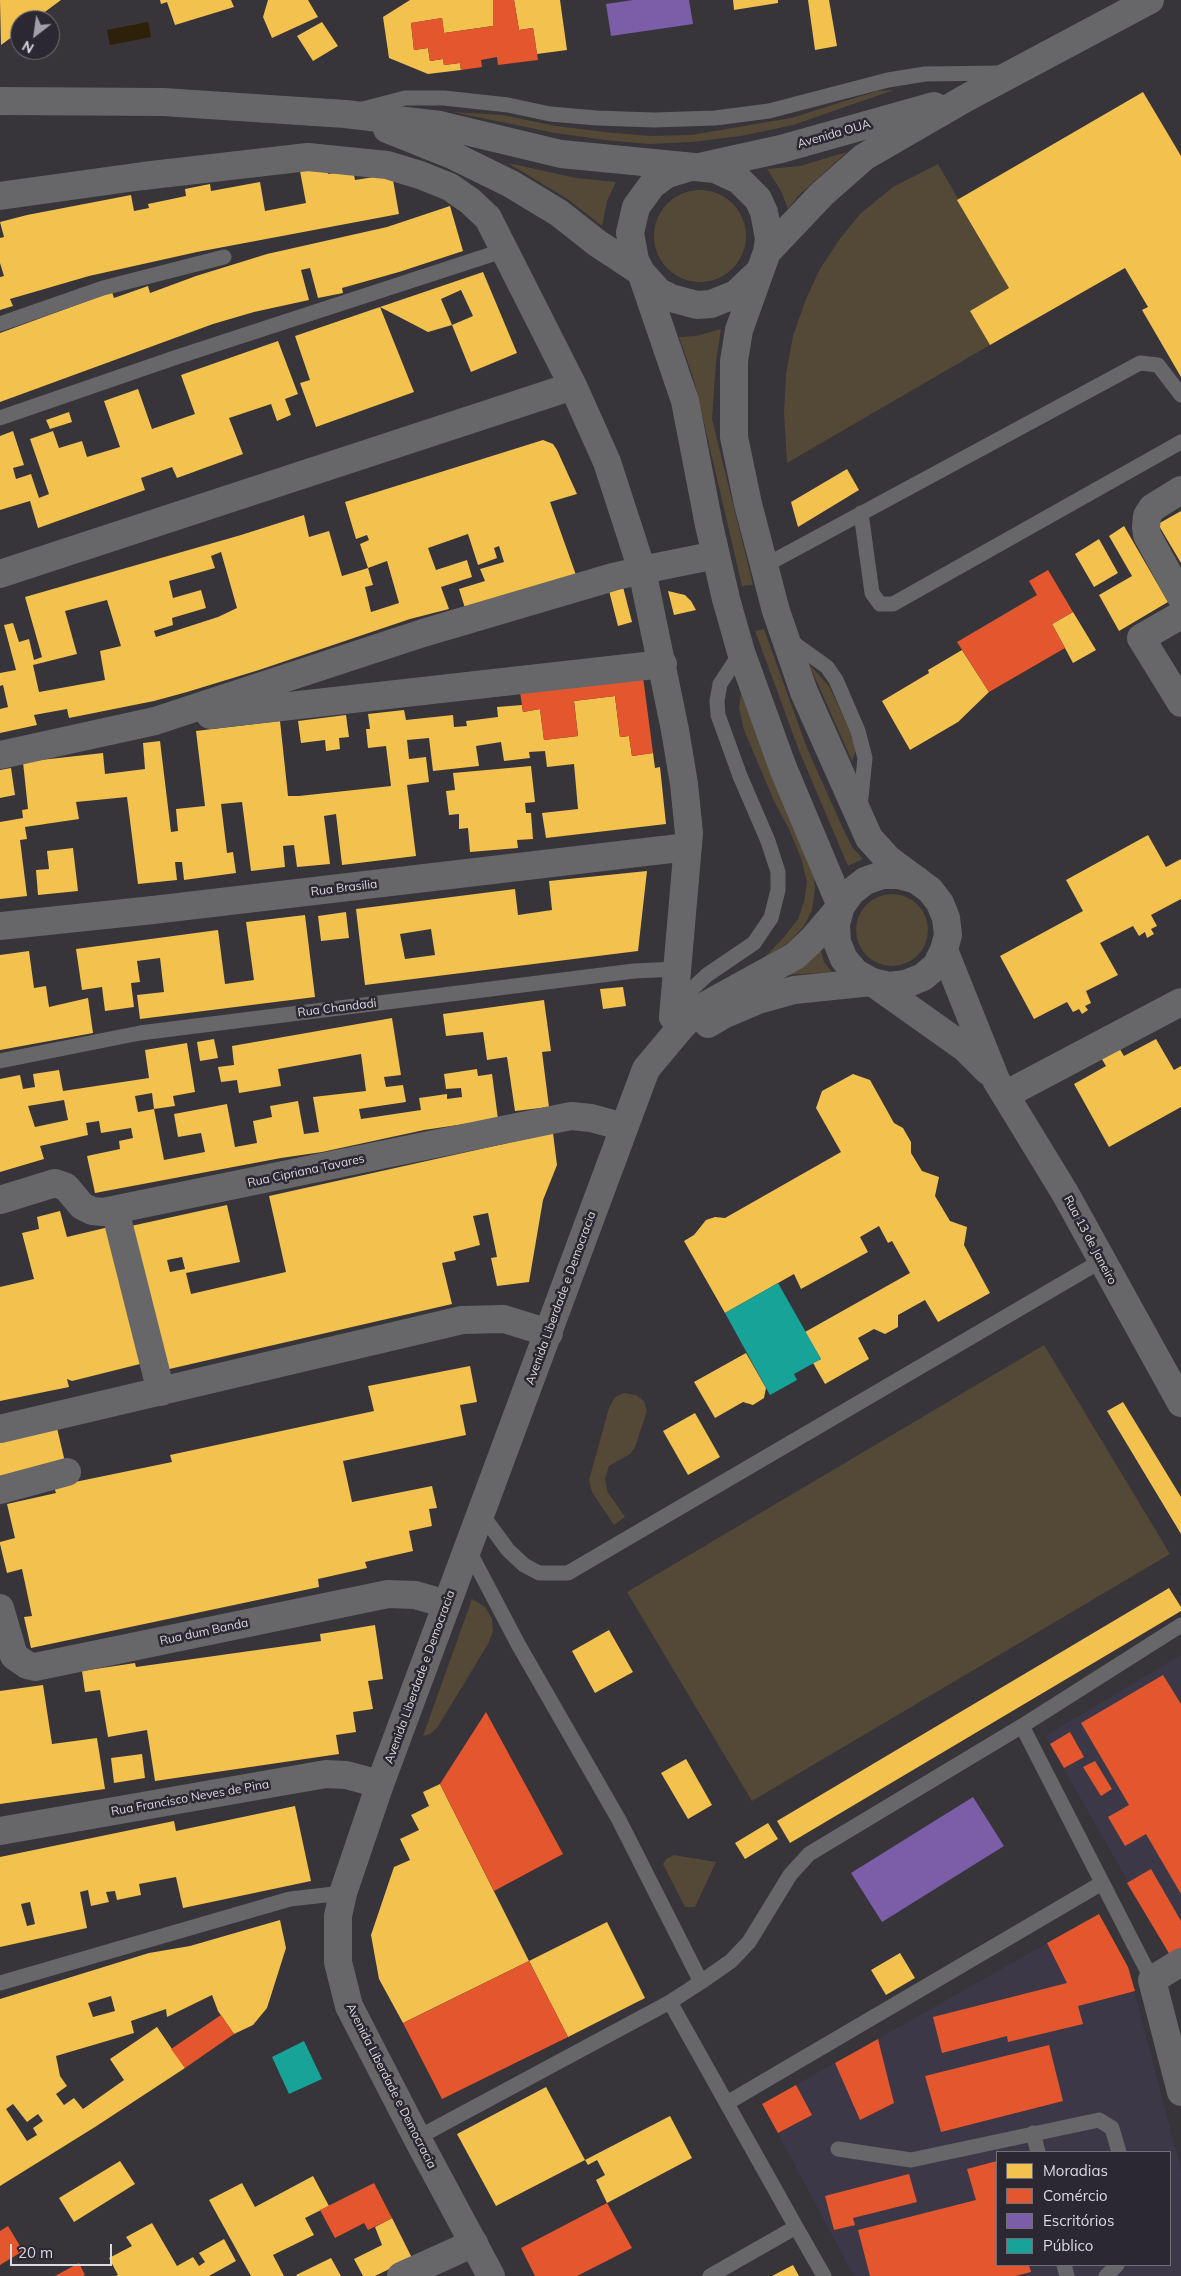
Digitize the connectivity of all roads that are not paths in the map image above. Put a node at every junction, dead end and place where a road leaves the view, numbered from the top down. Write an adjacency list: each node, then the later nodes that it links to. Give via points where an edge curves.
1 (1150, 0): 2 (street, Avenida OUA)
2 (1014, 72): 3 (street, Avenida OUA); 5 (lane, via 925,74 888,80 769,111 714,118 597,118 444,98 405,98)
3 (966, 98): 6 (street, Avenida OUA, via 781,149); 10 (street, Avenida OUA, via 864,157 822,194)
4 (0, 101): 5 (street, via 163,102)
5 (345, 114): 6 (street, via 440,125 561,154); 11 (street, via 452,155 511,184 559,213)
6 (695, 167): 10 (street, via 722,171 740,180 758,199 768,225); 11 (street, via 667,174 652,185 636,207 630,233 634,260)
7 (0, 196): 8 (street, via 308,157 346,160 387,165 450,187 488,218)
8 (505, 250): 13 (street); 15 (lane)
9 (224, 257): 12 (lane, via 103,288)
10 (765, 258): 11 (street, via 756,276 736,294 711,304 684,303 671,298 659,292); 20 (street, via 739,330 734,361 733,411 736,444)
11 (641, 272): 19 (street, via 685,402)
12 (0, 324)
13 (573, 386): 21 (street, via 607,462); 22 (street)
14 (1181, 395): 18 (lane, via 1158,365 1140,362)
15 (0, 418)
16 (1181, 442): 18 (lane, via 893,604 880,604 872,593)
17 (1181, 490): 23 (street, via 1152,508 1146,527 1147,535)
18 (861, 513): 20 (lane)
19 (716, 555): 21 (street); 25 (street)
20 (764, 566): 31 (street, via 804,692 869,838 881,852)
21 (642, 570): 26 (street); 28 (street, via 423,633)
22 (0, 574)
23 (1181, 597)
24 (1181, 616): 27 (street, via 1142,638)
25 (741, 652): 32 (street, via 783,768); 38 (lane, via 720,684 718,715 778,872 776,906 754,943 707,975 693,988)
26 (663, 664): 28 (street); 30 (street, via 684,784)
27 (1181, 703)
28 (155, 721): 29 (street)
29 (0, 755)
30 (688, 847): 33 (street, Rua Brasilia); 35 (street)
31 (917, 880): 32 (street, via 900,875 882,875 865,881); 34 (street, via 940,903 946,918 948,935)
32 (841, 906): 36 (street, via 836,924 837,942 844,960 856,973); 40 (street, Avenida Liberdade e Democracia, via 795,956 699,1010)
33 (0, 926)
34 (944, 950): 36 (street, via 936,966 922,977 906,984 889,986); 41 (street, Rua 13 de Janeiro)
35 (676, 970): 38 (street); 39 (lane, Rua Chandadi, via 624,972 140,1032)
36 (872, 982): 40 (street, via 794,990 758,1000 710,1022); 41 (street, Rua 13 de Janeiro, via 965,1048)
37 (1181, 1002): 41 (street)
38 (673, 1017): 40 (lane)
39 (0, 1062)
40 (646, 1068): 42 (street, Avenida Liberdade e Democracia)
41 (1001, 1087): 45 (street, Rua 13 de Janeiro, via 1065,1193)
42 (624, 1127): 44 (street, Rua Cipriana Tavares, via 571,1116); 46 (street, Avenida Liberdade e Democracia)
43 (0, 1200): 44 (street, Rua Cipriana Tavares, via 55,1183 66,1187 79,1203 92,1211)
44 (115, 1210): 47 (street)
45 (1101, 1261): 48 (street, Rua 13 de Janeiro); 52 (lane, via 568,1573 539,1573 524,1565 508,1550)
46 (549, 1333): 47 (street, via 504,1319 462,1320); 52 (street, Avenida Liberdade e Democracia)
47 (161, 1392): 49 (street)
48 (1181, 1403)
49 (0, 1429)
50 (68, 1472): 51 (street)
51 (0, 1490)
52 (480, 1512): 53 (street, Avenida Liberdade e Democracia)
53 (468, 1549): 54 (street, Avenida Liberdade e Democracia); 64 (lane, via 518,1644 619,1820)
54 (447, 1604): 55 (street, Rua dum Banda, via 415,1595 388,1594 35,1666 27,1665 14,1656); 58 (street, Avenida Liberdade e Democracia)
55 (0, 1608)
56 (1181, 1625): 57 (lane)
57 (1022, 1726): 60 (lane); 64 (lane, via 809,1854 790,1875 749,1942 731,1961)
58 (380, 1784): 59 (street, Rua Francisco Neves de Pina, via 346,1775 326,1774); 61 (street, Avenida Liberdade e Democracia)
59 (0, 1832)
60 (1102, 1883): 63 (lane); 68 (lane)
61 (343, 1893): 65 (lane, via 290,1900); 70 (street, Avenida Liberdade e Democracia, via 337,1940 342,1984 349,2006)
62 (1181, 1962): 63 (street)
63 (1152, 1980): 67 (street)
64 (700, 1982): 66 (lane)
65 (0, 1983)
66 (670, 2002): 68 (lane); 70 (lane)
67 (1181, 2092)
68 (727, 2103): 74 (lane)
69 (1033, 2133): 71 (lane, via 911,2160); 72 (lane); 73 (lane, via 1099,2120 1112,2128)
70 (416, 2138): 75 (street, Avenida Liberdade e Democracia)
71 (838, 2149)
72 (1038, 2151)
73 (1118, 2151)
74 (796, 2226): 79 (lane); 80 (lane)
75 (474, 2243): 77 (street); 78 (street, Avenida Liberdade e Democracia)
76 (1116, 2266): 81 (lane)
77 (401, 2276)
78 (491, 2276)
79 (710, 2276)
80 (824, 2276)
81 (1106, 2276)

